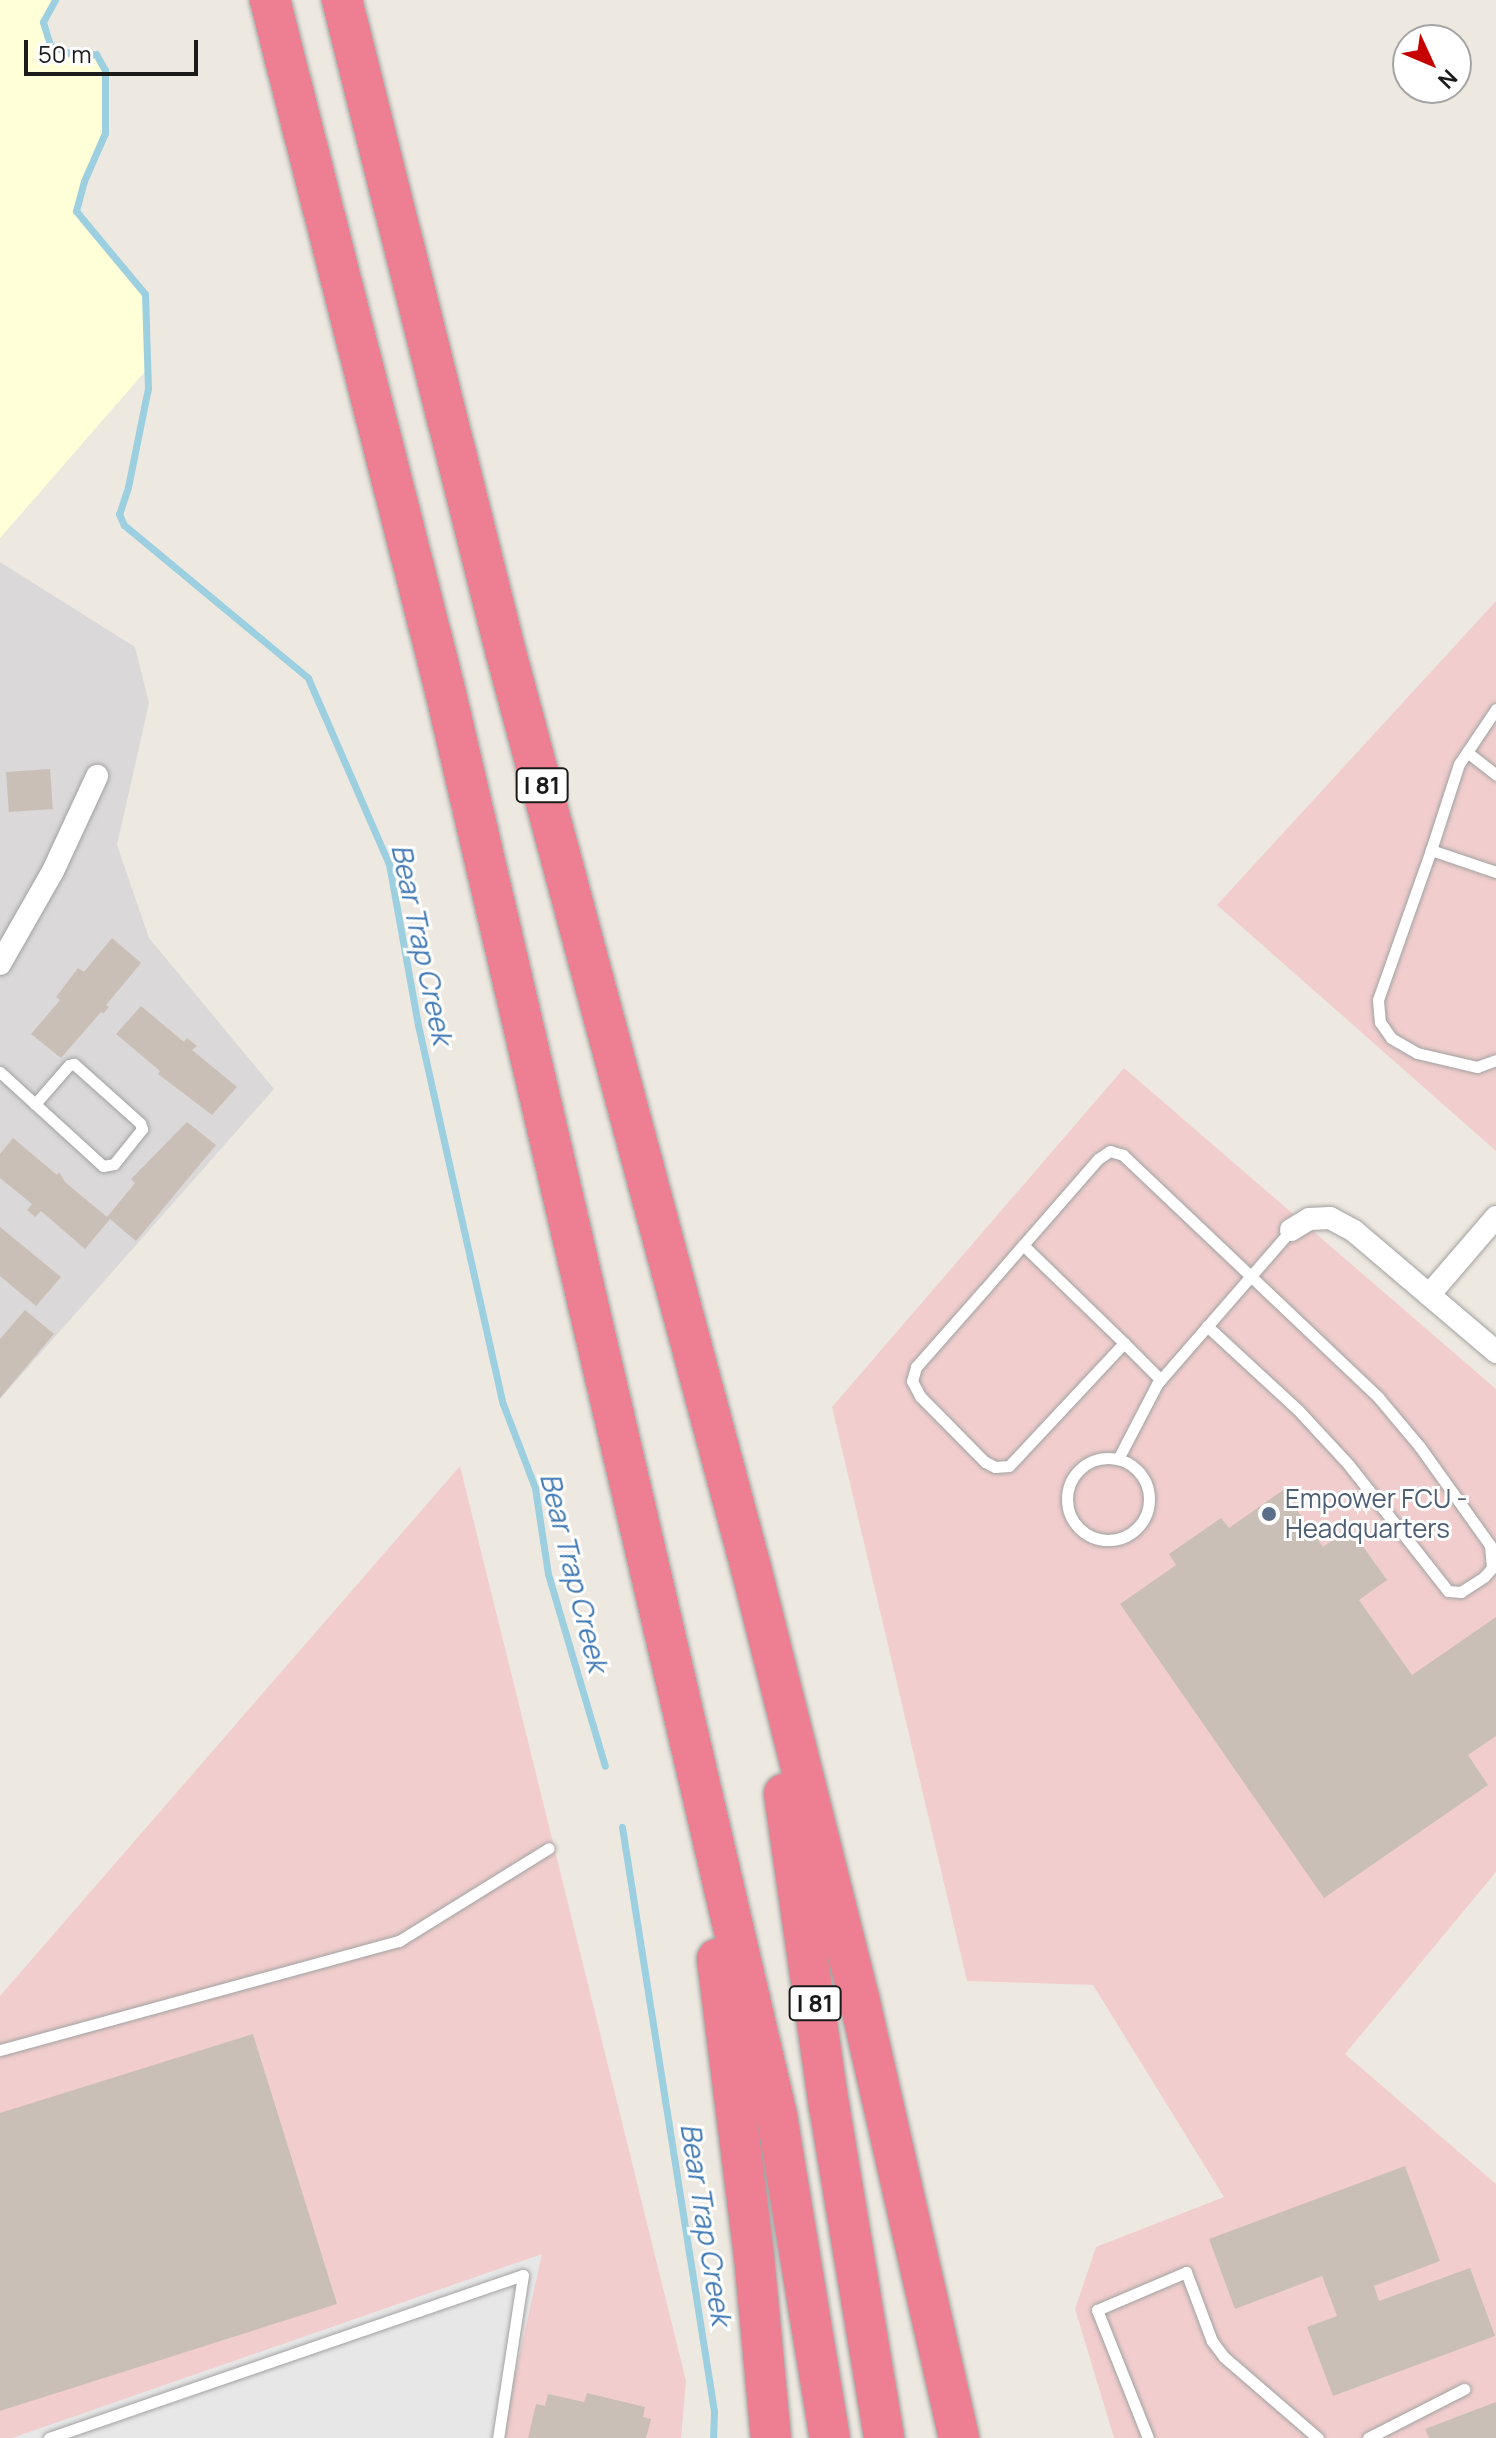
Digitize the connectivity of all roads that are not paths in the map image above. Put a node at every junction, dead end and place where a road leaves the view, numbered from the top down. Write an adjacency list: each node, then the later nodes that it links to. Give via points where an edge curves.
1 (270, 0): 25 (highway, I 81, via 445,690)
2 (342, 0): 24 (highway, I 81, via 506,653)
3 (1496, 709): 4 (lane)
4 (1467, 752): 5 (lane); 7 (lane)
5 (1496, 775)
6 (97, 776): 9 (street, via 53,871)
7 (1431, 850): 8 (lane); 11 (lane, via 1378,1000 1380,1022 1391,1038 1417,1053 1477,1067)
8 (1496, 872)
9 (6, 939): 10 (street)
10 (0, 964)
11 (1496, 1060)
12 (0, 1072): 13 (lane)
13 (35, 1104): 13 (lane, via 103,1166 114,1164 142,1129 74,1064)
14 (1496, 1217): 18 (street)
15 (1291, 1230): 17 (lane); 18 (street, via 1309,1219 1330,1218 1354,1231)
16 (1023, 1245): 17 (lane, via 1110,1151 1123,1155); 20 (lane); 20 (lane, via 916,1367 912,1381 920,1396 985,1462 1009,1466)
17 (1250, 1276): 19 (lane); 19 (lane, via 1378,1397 1420,1447 1490,1545 1492,1568 1461,1592 1448,1591 1349,1465)
18 (1429, 1295): 21 (street)
19 (1207, 1326): 22 (lane)
20 (1124, 1343): 22 (lane)
21 (1496, 1352)
22 (1161, 1380): 23 (lane)
23 (1118, 1459): 23 (lane, via 1087,1464 1068,1489 1072,1520 1098,1539 1129,1534 1147,1509 1143,1478)
24 (751, 1568): 33 (highway, I 81, via 829,2105); 34 (highway, via 859,1998)
25 (689, 1740): 31 (highway, via 754,2256); 32 (highway, I 81, via 777,2116)
26 (549, 1848): 27 (lane, via 399,1941)
27 (0, 2050)
28 (1464, 2389): 37 (lane)
29 (49, 2438): 30 (lane, via 523,2275)
30 (498, 2438)
31 (771, 2438)
32 (830, 2438)
33 (884, 2438)
34 (959, 2438)
35 (1148, 2438): 36 (lane, via 1097,2310 1186,2272 1212,2341 1224,2357)
36 (1318, 2438)
37 (1368, 2438)

